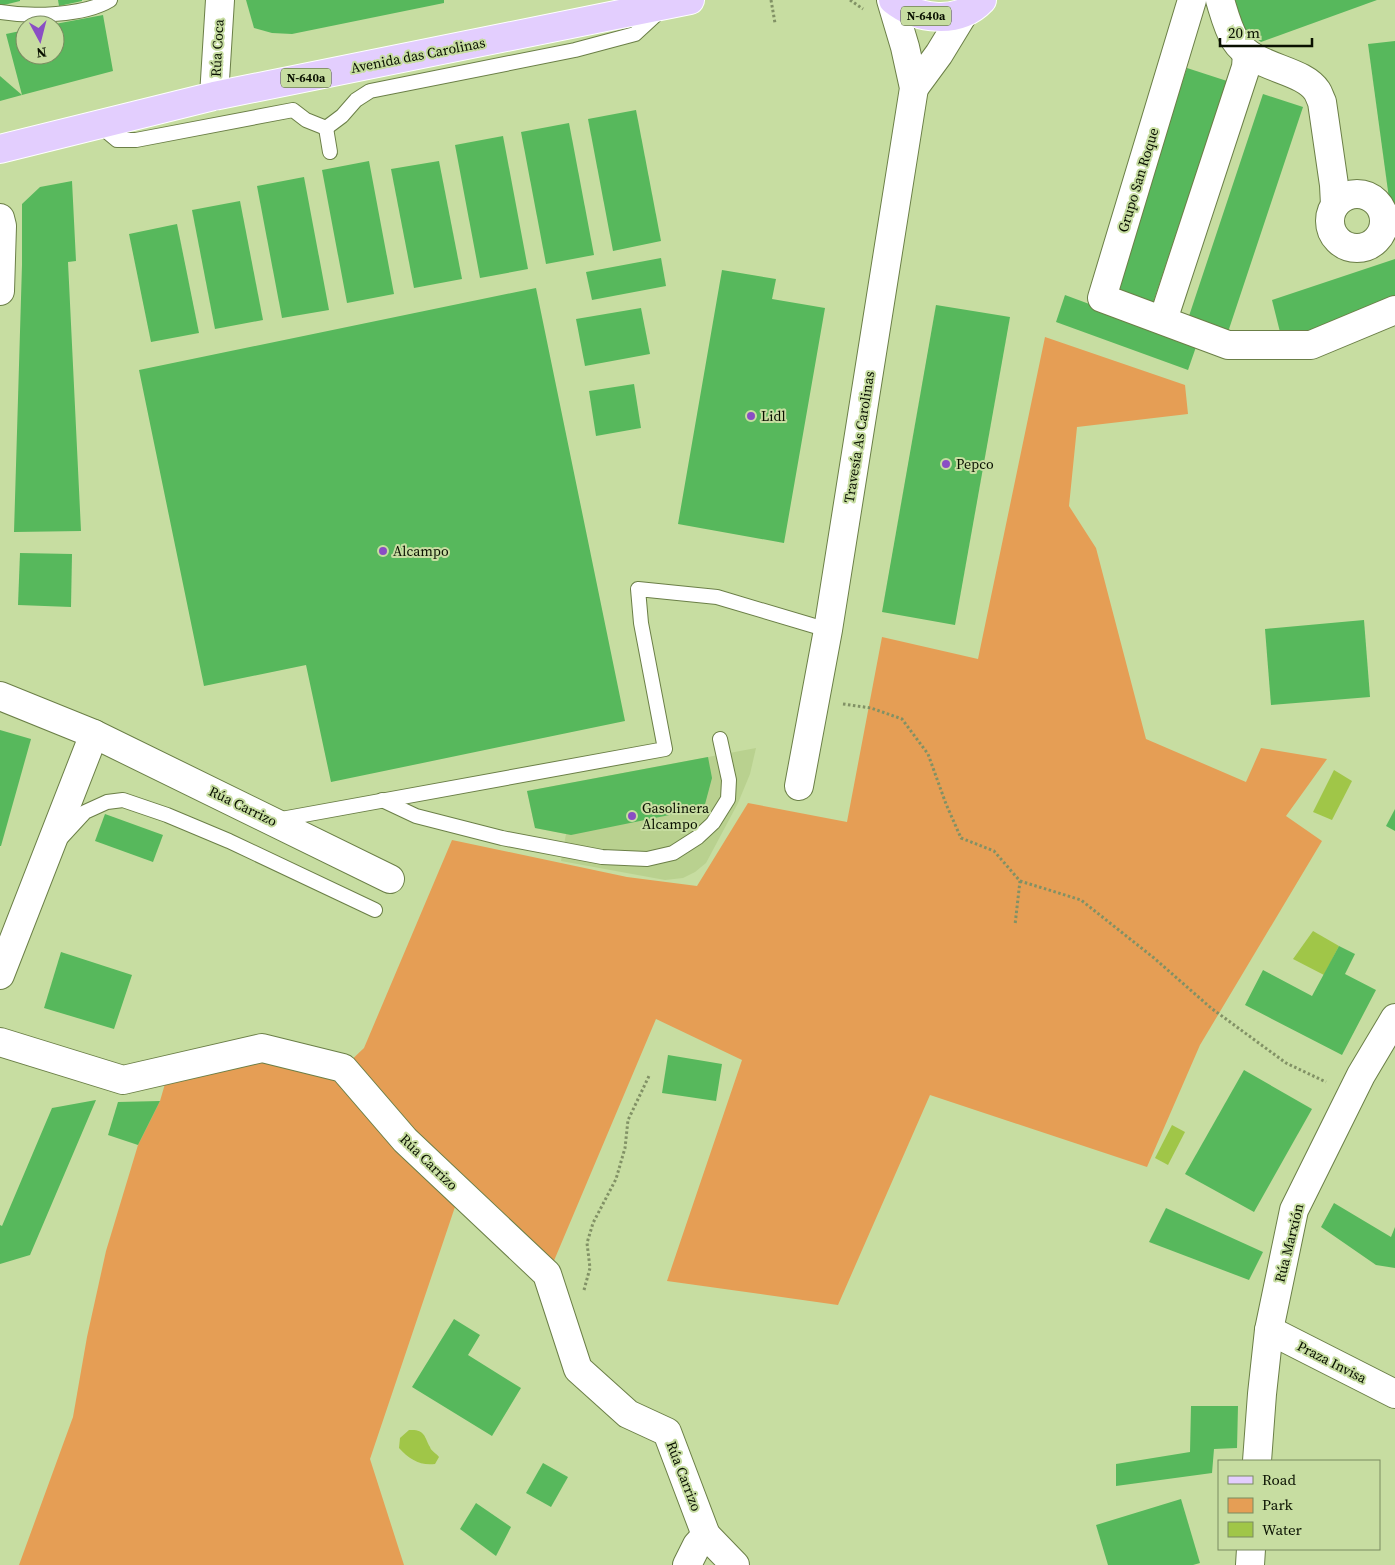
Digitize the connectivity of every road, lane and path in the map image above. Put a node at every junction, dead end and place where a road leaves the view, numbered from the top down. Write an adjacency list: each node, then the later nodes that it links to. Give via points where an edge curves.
1 (110, 0): 9 (lane, via 98,7 43,15)
2 (220, 0): 13 (street, Rúa Coca)
3 (771, 0): 10 (path)
4 (892, 0): 8 (main road, N-640a, via 922,16 941,17); 12 (street)
5 (1192, 0): 23 (street, Grupo San Roque, via 1102,298)
6 (1220, 0): 11 (street, via 1235,40)
7 (678, 3): 13 (main road, Avenida das Carolinas / N-640a); 15 (lane, via 635,34 575,50 370,91)
8 (973, 7): 12 (street)
9 (0, 12)
10 (775, 23)
11 (1247, 54): 18 (street, via 1306,81 1317,90 1322,102); 23 (street, via 1246,67)
12 (914, 88): 24 (street, Travesía As Carolinas)
13 (214, 96): 14 (main road, Avenida das Carolinas / N-640a)
14 (98, 124): 15 (lane, via 117,140 136,140 293,110 306,120); 16 (main road, Avenida das Carolinas / N-640a)
15 (326, 128): 17 (lane)
16 (0, 149)
17 (330, 152)
18 (1335, 205): 20 (street, via 1349,195 1373,199 1380,205); 20 (street, via 1331,213 1332,232 1344,245 1363,248)
19 (0, 218): 21 (street)
20 (1389, 229)
21 (0, 291)
22 (1395, 310): 23 (street, Grupo San Roque, via 1311,345 1228,344)
23 (1163, 320)
24 (828, 630): 26 (street, Travesía As Carolinas); 30 (lane, via 717,597 638,589 641,623 665,749)
25 (0, 696): 27 (street, Rúa Carrizo)
26 (816, 701): 29 (street, Travesía As Carolinas); 34 (path, via 871,708 902,720 928,754 961,838 994,851)
27 (94, 734): 31 (street, Rúa Carrizo); 32 (street)
28 (720, 739): 30 (lane, via 729,780 728,799 713,823 698,837 673,853 647,859 602,857 502,838 416,816)
29 (799, 786)
30 (382, 800): 31 (lane)
31 (273, 820): 33 (street, Rúa Carrizo)
32 (47, 854): 35 (lane, via 84,812 107,802 124,800 229,841); 37 (street)
33 (390, 879)
34 (1020, 881): 36 (path); 41 (path, via 1081,900 1211,1008 1286,1063)
35 (374, 910)
36 (1015, 925)
37 (0, 975)
38 (1395, 1018): 41 (street, Rúa Marxión)
39 (0, 1042): 42 (street, Rúa Carrizo, via 123,1080 262,1048 343,1068 405,1140 548,1274)
40 (650, 1074): 42 (path, via 628,1120 625,1148 616,1179 593,1223 587,1243 590,1268 583,1291)
41 (1352, 1094): 43 (street, Rúa Marxión, via 1294,1210)
42 (556, 1301): 46 (street, Rúa Carrizo, via 578,1369 628,1414 667,1432)
43 (1269, 1330): 44 (street, Praza Invisa); 45 (street, Rúa Marxión)
44 (1395, 1394)
45 (1257, 1460)
46 (706, 1535): 48 (street, via 696,1545); 49 (street)
47 (1251, 1550): 50 (street)
48 (687, 1565)
49 (735, 1565)
50 (1250, 1565)

